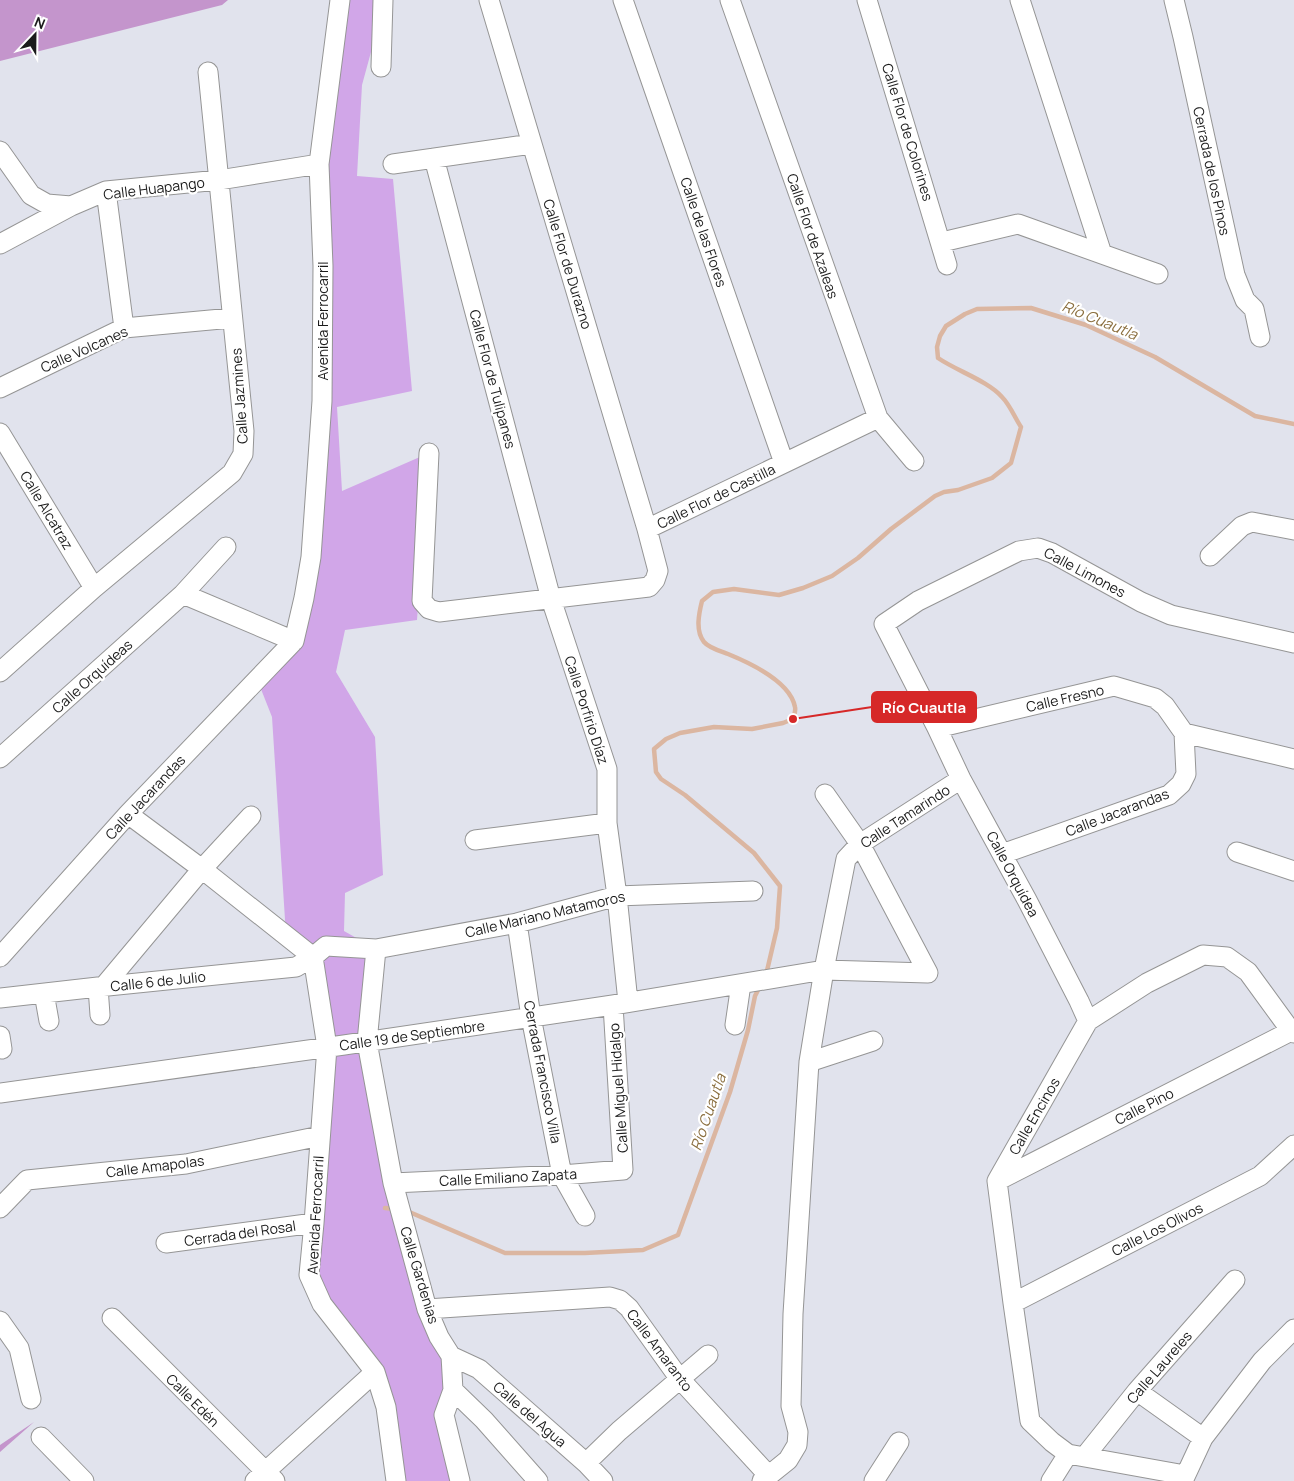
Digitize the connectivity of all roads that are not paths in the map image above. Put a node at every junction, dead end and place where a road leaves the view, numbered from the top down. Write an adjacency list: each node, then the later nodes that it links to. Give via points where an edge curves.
1 (340, 0): 14 (street, Avenida Ferrocarril)
2 (382, 0): 9 (street)
3 (489, 0): 11 (street, Calle Flor de Durazno)
4 (623, 0): 32 (street, Calle de las Flores)
5 (730, 0): 28 (street, Calle Flor de Azaleas)
6 (867, 0): 19 (street, Calle Flor de Colorines)
7 (1020, 0): 21 (street)
8 (1174, 0): 26 (street, Cerrada de los Pinos, via 1235,275 1245,300 1254,309)
9 (381, 67)
10 (208, 72): 16 (street, Calle Jazmines)
11 (532, 144): 13 (street); 33 (street, Calle Flor de Durazno)
12 (0, 151): 18 (street, via 31,195 47,204)
13 (434, 158): 15 (street); 39 (street, Calle Flor de Tulipanes)
14 (319, 164): 16 (street, Calle Huapango); 40 (street, Avenida Ferrocarril, via 323,266 322,401 311,557)
15 (393, 164)
16 (219, 180): 17 (street, Calle Huapango); 24 (street, Calle Jazmines)
17 (106, 191): 18 (street, Calle Huapango); 25 (street)
18 (71, 206): 20 (street, Calle Huapango)
19 (942, 242): 21 (street, via 1018,224); 22 (street, Calle Flor de Colorines)
20 (0, 244)
21 (1102, 254): 23 (street)
22 (948, 265)
23 (1158, 274)
24 (232, 318): 25 (street, Calle Volcanes); 37 (street, Calle Jazmines, via 244,431 243,454 232,473)
25 (124, 328): 27 (street, Calle Volcanes)
26 (1260, 337)
27 (0, 388)
28 (878, 418): 31 (street, Calle Flor de Azaleas); 32 (street, Calle Flor de Castilla)
29 (0, 433): 37 (street, Calle Alcatraz)
30 (428, 454): 39 (street, Calle Flor de Castilla, via 422,601 429,609 439,612)
31 (914, 461)
32 (784, 463): 33 (street, Calle Flor de Castilla)
33 (647, 529): 39 (street, Calle Flor de Castilla, via 658,571 649,587)
34 (1294, 530): 36 (street, via 1252,522 1242,526)
35 (226, 547): 38 (street, Calle Orquídeas)
36 (1210, 556)
37 (94, 588): 42 (street, Calle Jazmines)
38 (183, 594): 40 (street); 45 (street, Calle Orquídeas)
39 (551, 599): 51 (street, Calle Porfirio Díaz, via 607,769)
40 (294, 641): 49 (street, Calle Jacarandas)
41 (1294, 643): 43 (street, Calle Limones, via 1171,615 1052,553 1038,548 1019,551 918,601 884,624)
42 (0, 672)
43 (937, 728): 44 (street, Calle Fresno, via 1114,686 1154,698 1165,706); 47 (street, Calle Orquídea)
44 (1184, 734): 46 (street); 55 (street, Calle Jacarandas, via 1186,774 1181,784 1169,794)
45 (0, 758)
46 (1294, 759)
47 (961, 779): 53 (street, Calle Tamarindo); 55 (street, Calle Orquídea)
48 (825, 794): 53 (street)
49 (128, 814): 56 (street); 61 (street, Calle Jacarandas)
50 (250, 816): 56 (street)
51 (608, 823): 52 (street); 59 (street, Calle Porfirio Díaz)
52 (475, 840)
53 (860, 844): 64 (street, Calle Tamarindo, via 846,859); 64 (street, Calle 19 de Septiembre, via 928,973)
54 (1237, 852): 57 (street)
55 (1002, 854): 73 (street, Calle Orquídea)
56 (202, 870): 63 (street); 66 (street)
57 (1294, 871)
58 (752, 891): 59 (street, Calle Mariano Matamoros)
59 (617, 896): 60 (street, Calle Mariano Matamoros); 69 (street, Calle Porfirio Díaz)
60 (517, 923): 62 (street, Calle Mariano Matamoros); 71 (street, Cerrada Francisco Villa)
61 (4, 945)
62 (376, 949): 63 (street, Calle Mariano Matamoros, via 326,946); 77 (street)
63 (313, 957): 66 (street, Calle 6 de Julio, via 296,967); 78 (street, Avenida Ferrocarril)
64 (824, 970): 65 (street, Calle 19 de Septiembre); 79 (street, Calle Tamarindo)
65 (741, 984): 69 (street, Calle 19 de Septiembre); 74 (street)
66 (101, 986): 67 (street, Calle 6 de Julio); 70 (street)
67 (44, 993): 68 (street, Calle 6 de Julio); 72 (street)
68 (0, 998)
69 (620, 1004): 71 (street, Calle 19 de Septiembre); 83 (street, Calle Miguel Hidalgo)
70 (100, 1015)
71 (531, 1017): 77 (street, Calle 19 de Septiembre); 84 (street, Cerrada Francisco Villa)
72 (49, 1021)
73 (1088, 1021): 75 (street, Calle Encinos, via 1147,983 1204,955 1227,957 1248,972); 85 (street, Calle Encinos)
74 (735, 1025)
75 (1292, 1032): 85 (street, Calle Pino)
76 (873, 1041): 79 (street)
77 (367, 1042): 78 (street, Calle 19 de Septiembre); 86 (street, Calle Gardenias)
78 (327, 1047): 80 (street, Calle 19 de Septiembre); 81 (street, Avenida Ferrocarril)
79 (810, 1062): 110 (street, Calle Tamarindo, via 793,1314 791,1406 798,1432 797,1445 788,1460)
80 (0, 1093)
81 (320, 1136): 87 (street, Calle Amapolas, via 186,1164 27,1180); 89 (street, Avenida Ferrocarril)
82 (1294, 1145): 92 (street, Calle Los Olivos, via 1260,1176)
83 (623, 1170): 84 (street, Calle Emiliano Zapata)
84 (562, 1175): 86 (street, Calle Emiliano Zapata); 88 (street, Cerrada Francisco Villa)
85 (997, 1181): 92 (street)
86 (393, 1183): 93 (street, Calle Gardenias)
87 (0, 1208)
88 (585, 1216)
89 (314, 1223): 90 (street, Cerrada del Rosal); 99 (street, Avenida Ferrocarril, via 309,1275 322,1304)
90 (166, 1243)
91 (1235, 1280): 102 (street, Calle Laureles)
92 (1012, 1304): 107 (street, via 1030,1421 1052,1442)
93 (427, 1309): 98 (street, Calle Gardenias); 100 (street, Calle Amaranto, via 610,1297 629,1308)
94 (112, 1318): 109 (street, Calle Edén)
95 (1294, 1329): 105 (street, via 1262,1361)
96 (3, 1331): 103 (street, via 19,1348)
97 (708, 1355): 100 (street)
98 (451, 1356): 101 (street, Calle Gardenias); 108 (street, Calle del Agua, via 479,1368)
99 (375, 1372): 109 (street); 113 (street, Avenida Ferrocarril, via 386,1407)
100 (679, 1378): 108 (street); 110 (street, Calle Amaranto)
101 (452, 1390): 114 (street, Calle Gardenias, via 444,1415); 115 (street, via 484,1420)
102 (1137, 1392): 105 (street); 107 (street, Calle Laureles)
103 (31, 1399)
104 (41, 1437): 112 (street)
105 (1202, 1438): 111 (street)
106 (898, 1442): 117 (street)
107 (1076, 1455): 111 (street); 118 (street, Calle Laureles)
108 (586, 1464): 116 (street, Calle del Agua)
109 (265, 1478)
110 (766, 1478)
111 (1184, 1478)
112 (84, 1481)
113 (396, 1481)
114 (460, 1481)
115 (538, 1481)
116 (603, 1481)
117 (874, 1481)
118 (1051, 1481)

